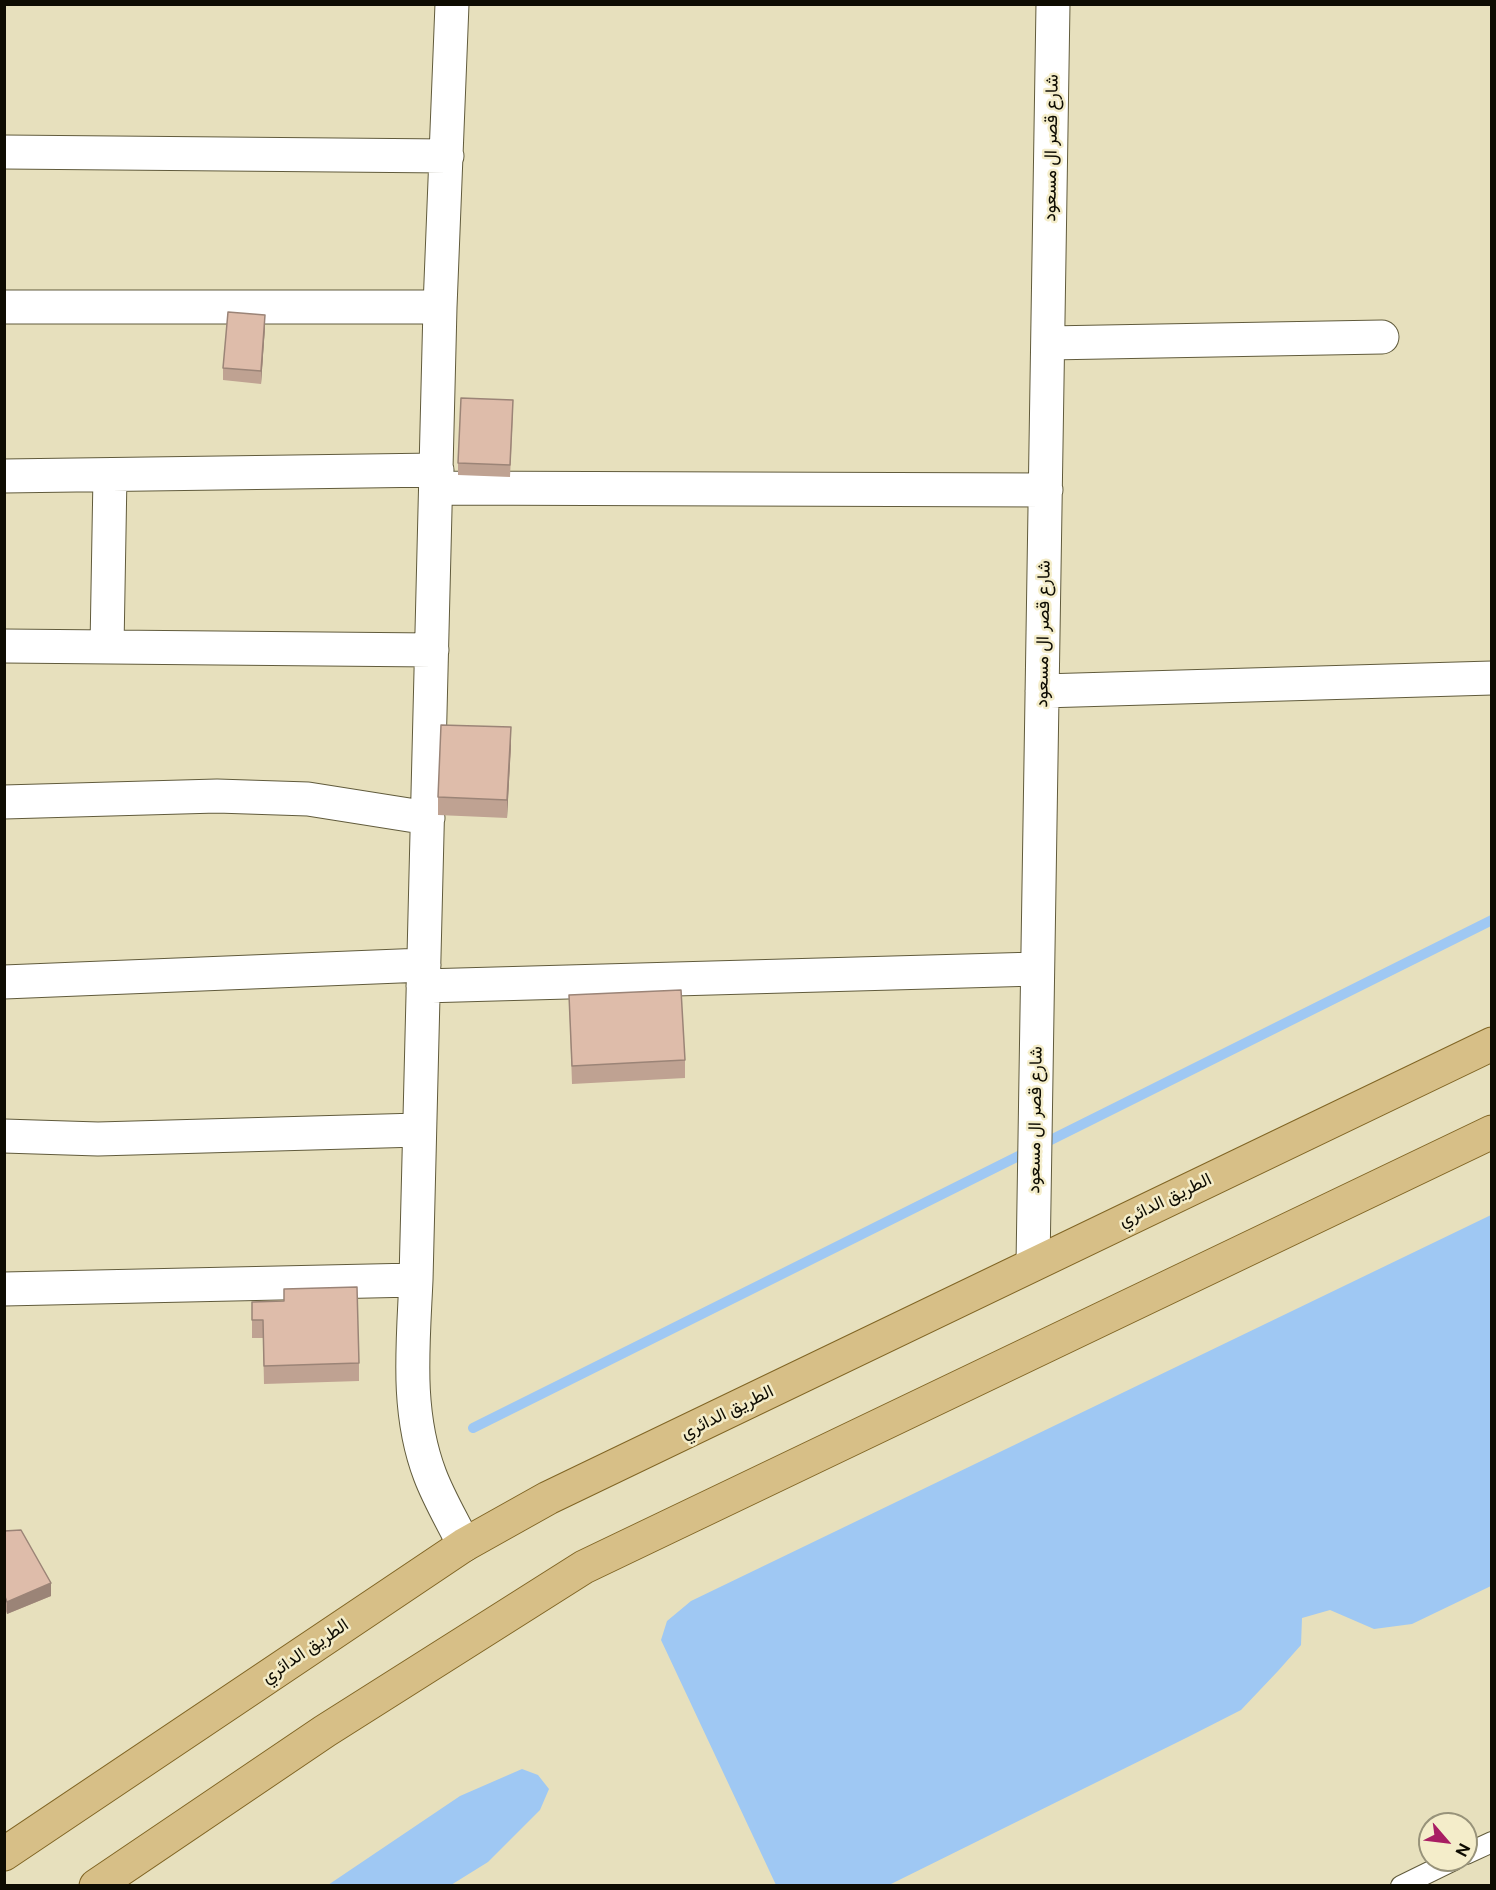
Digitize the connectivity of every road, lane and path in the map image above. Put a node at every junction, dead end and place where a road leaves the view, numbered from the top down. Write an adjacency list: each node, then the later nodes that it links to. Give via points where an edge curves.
1 (452, 4): 4 (street)
2 (1053, 4): 8 (street, شارع قصر ال مسعود)
3 (4, 152): 4 (street)
4 (447, 156): 6 (street)
5 (4, 307): 6 (street)
6 (440, 307): 11 (street)
7 (1382, 337): 8 (street)
8 (1048, 343): 12 (street, شارع قصر ال مسعود)
9 (110, 475): 10 (street); 11 (street); 14 (street)
10 (4, 476)
11 (437, 479): 12 (street); 15 (street)
12 (1046, 490): 17 (street, شارع قصر ال مسعود)
13 (4, 646): 14 (street)
14 (106, 647): 15 (street)
15 (432, 650): 19 (street)
16 (1491, 678): 17 (street)
17 (1042, 691): 20 (street, شارع قصر ال مسعود)
18 (4, 802): 19 (street, via 218,796 308,799)
19 (428, 818): 21 (street)
20 (1037, 969): 21 (street); 27 (street, شارع قصر ال مسعود)
21 (424, 976): 22 (street); 24 (street)
22 (4, 982)
23 (1491, 1044): 27 (main road, الطريق الدائري)
24 (419, 1130): 26 (street, via 98,1139); 28 (street)
25 (1491, 1132): 33 (main road, via 584,1567 325,1731)
26 (4, 1136)
27 (1033, 1263): 30 (main road, الطريق الدائري, via 548,1498)
28 (416, 1280): 29 (street); 30 (street, via 414,1409 430,1475)
29 (4, 1289)
30 (464, 1545): 31 (main road, الطريق الدائري)
31 (4, 1854)
32 (1430, 1872): 34 (lane)
33 (96, 1886)
34 (1401, 1886)

